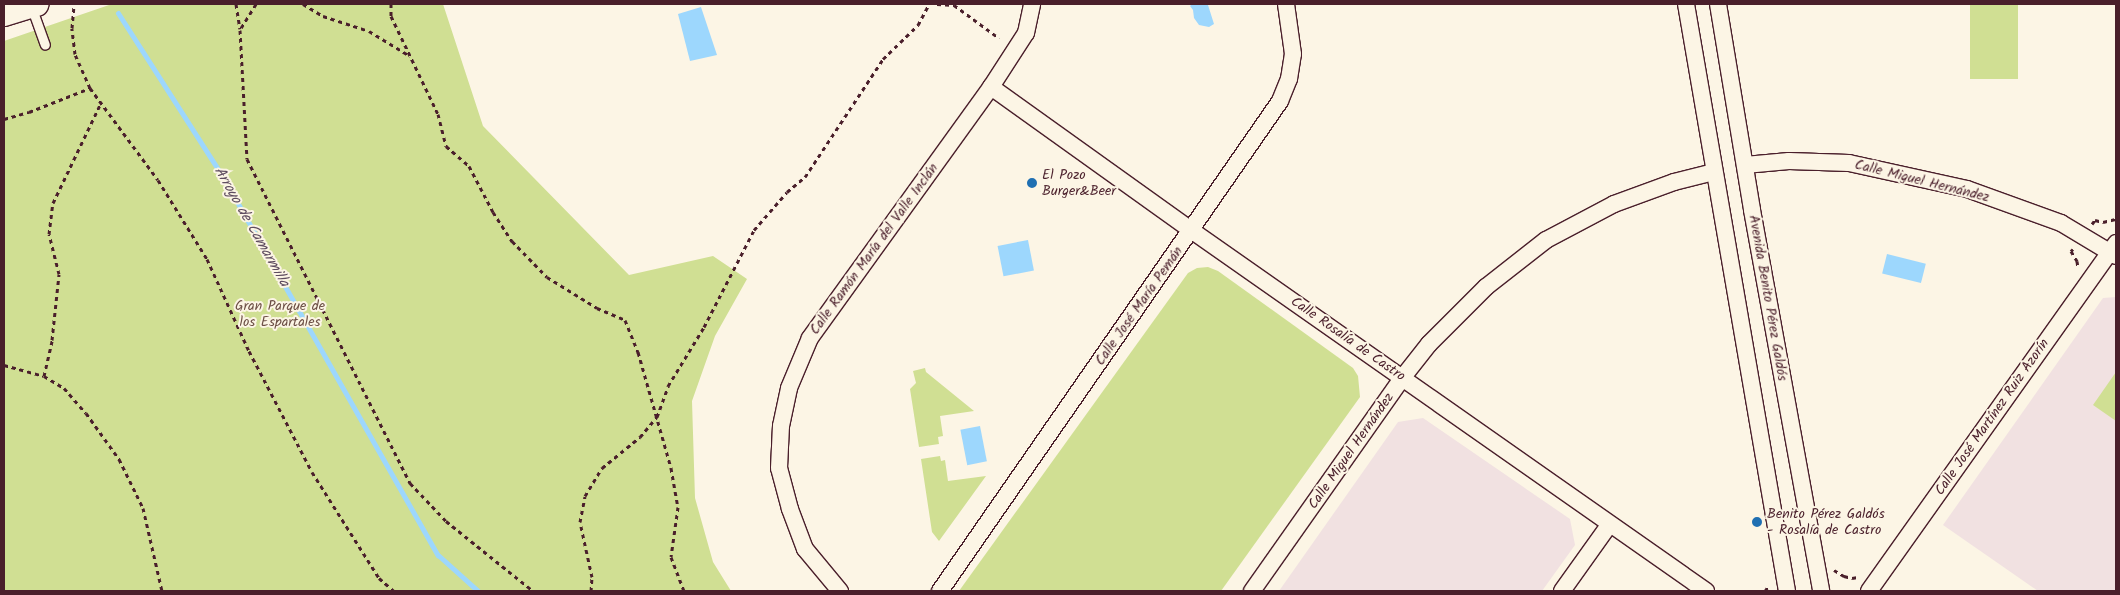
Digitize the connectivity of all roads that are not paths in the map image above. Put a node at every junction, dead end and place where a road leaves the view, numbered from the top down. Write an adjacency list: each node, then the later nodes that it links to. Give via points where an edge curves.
1 (34, 4): 6 (street); 7 (lane)
2 (1032, 4): 8 (street, Calle Ramón María del Valle Inclán, via 1026,34)
3 (1286, 4): 11 (street, Calle José María Pemán, via 1293,54 1289,79 1280,101)
4 (1686, 4): 10 (street)
5 (1718, 4): 9 (street, Avenida Benito Pérez Galdós)
6 (4, 14)
7 (45, 45)
8 (991, 87): 11 (street, Calle Rosalía de Castro); 15 (street, Calle Ramón María del Valle Inclán, via 810,338 789,388 781,426 779,468 790,510 806,549)
9 (1745, 165): 12 (street, Calle Miguel Hernández, via 1789,161 1848,163 1967,189 2061,223); 21 (street, Avenida Benito Pérez Galdós)
10 (1714, 172): 13 (street, Calle Miguel Hernández, via 1674,182 1614,204 1546,240 1486,288 1429,344); 20 (street)
11 (1191, 230): 13 (street, Calle Rosalía de Castro); 16 (street, Calle José María Pemán)
12 (2114, 250): 22 (street, Calle José Martínez Ruiz Azorín)
13 (1403, 377): 14 (street, Calle Rosalía de Castro); 17 (street, Calle Miguel Hernández)
14 (1609, 524): 18 (street); 19 (street, Calle Rosalía de Castro)
15 (840, 591)
16 (940, 591)
17 (1252, 591)
18 (1562, 591)
19 (1706, 591)
20 (1787, 591)
21 (1821, 591)
22 (1868, 591)

